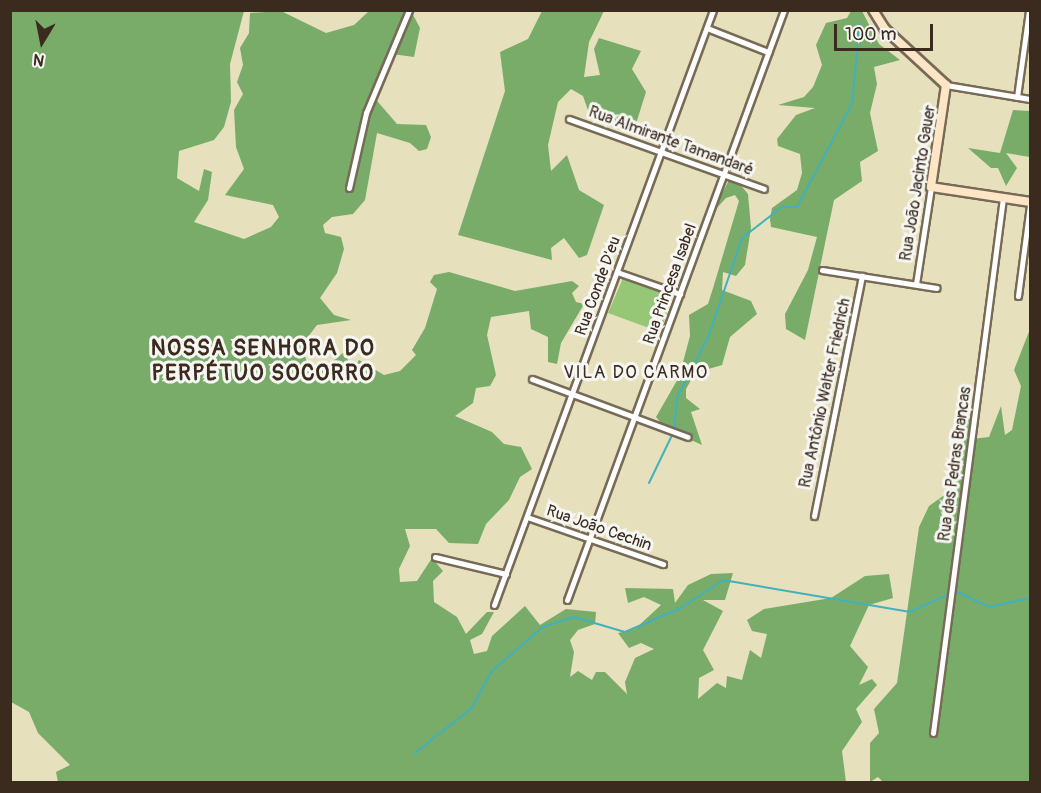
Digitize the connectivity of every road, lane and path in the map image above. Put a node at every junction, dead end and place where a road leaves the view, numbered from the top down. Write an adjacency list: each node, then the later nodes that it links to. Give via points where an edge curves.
1 (409, 10): 15 (street, via 366,113)
2 (713, 10): 6 (street, Rua Conde D'eu)
3 (784, 10): 7 (street, Rua Princesa Isabel)
4 (873, 10): 8 (street, via 885,29)
5 (1029, 10): 9 (street)
6 (707, 28): 7 (street); 12 (street, Rua Conde D'eu)
7 (768, 52): 13 (street, Rua Princesa Isabel)
8 (946, 85): 9 (street); 14 (street, Rua João Jacinto Gauer)
9 (1017, 97): 10 (street)
10 (1030, 99)
11 (569, 119): 12 (street, Rua Almirante Tamandaré)
12 (662, 152): 13 (street, Rua Almirante Tamandaré); 20 (street, Rua Conde D'eu)
13 (725, 174): 16 (street, Rua Almirante Tamandaré); 24 (street, Rua Princesa Isabel)
14 (931, 187): 17 (street); 22 (street, Rua João Jacinto Gauer)
15 (349, 188)
16 (764, 189)
17 (1003, 198): 18 (street); 38 (street, Rua das Pedras Brancas)
18 (1030, 204): 25 (street)
19 (822, 270): 21 (street, Rua João Jacinto Gauer)
20 (617, 272): 24 (street); 27 (street, Rua Conde D'eu)
21 (862, 276): 22 (street, Rua João Jacinto Gauer); 30 (street, Rua Antônio Walter Friedrich)
22 (916, 284): 23 (street, Rua João Jacinto Gauer)
23 (937, 288)
24 (680, 294): 28 (street, Rua Princesa Isabel)
25 (1018, 296)
26 (532, 379): 27 (street)
27 (572, 394): 28 (street); 31 (street, Rua Conde D'eu)
28 (635, 417): 29 (street); 32 (street, Rua Princesa Isabel)
29 (688, 437)
30 (814, 516)
31 (527, 518): 32 (street, Rua João Cechin); 35 (street, Rua Conde D'eu)
32 (590, 539): 34 (street, Rua João Cechin); 36 (street, Rua Princesa Isabel)
33 (435, 557): 35 (street)
34 (663, 564)
35 (506, 574): 37 (street, Rua Conde D'eu)
36 (567, 600)
37 (494, 605)
38 (933, 733)

